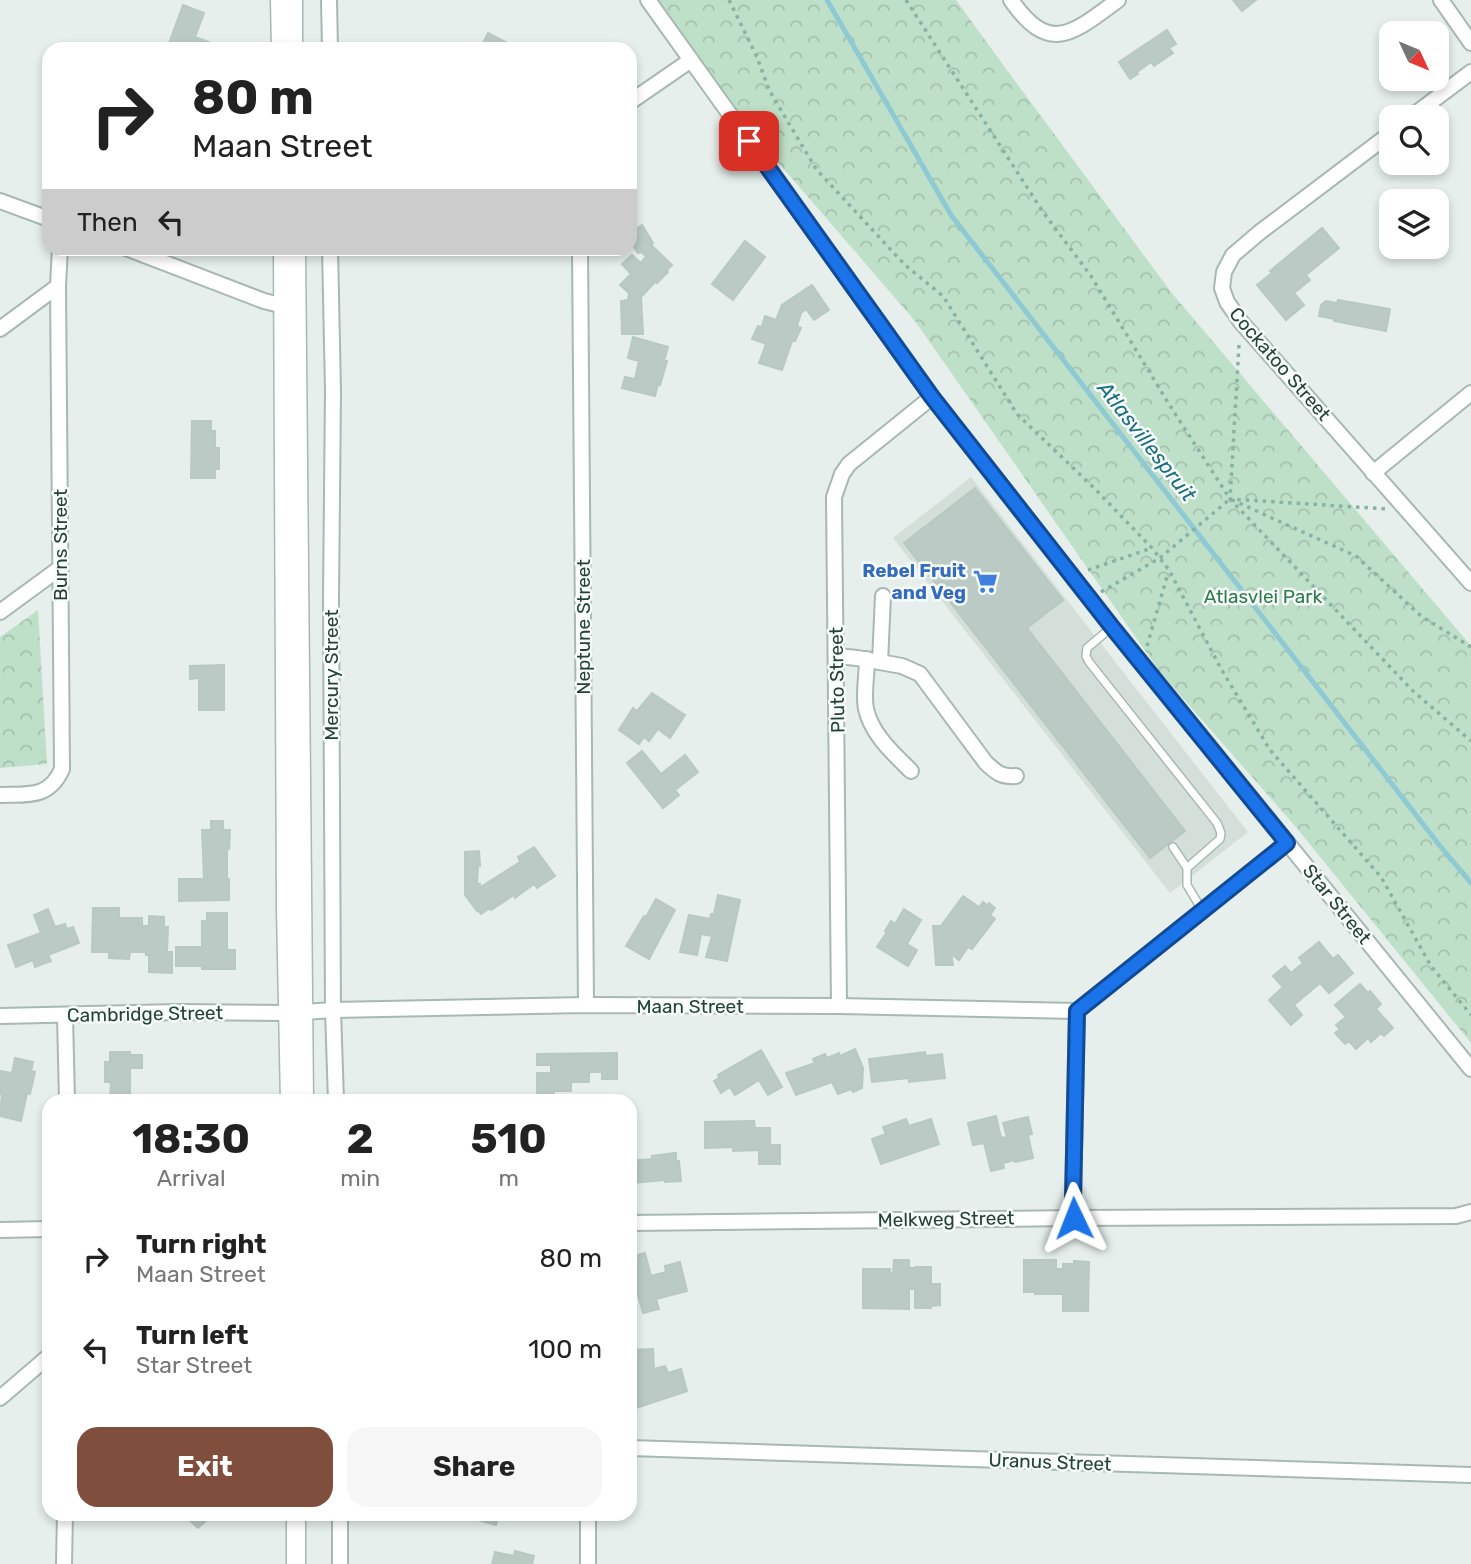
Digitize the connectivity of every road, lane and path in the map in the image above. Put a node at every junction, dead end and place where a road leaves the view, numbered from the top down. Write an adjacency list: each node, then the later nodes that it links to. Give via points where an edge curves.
1 (280, 0): 10 (street)
2 (293, 0): 11 (street)
3 (329, 0): 12 (street)
4 (648, 0): 14 (street, Star Street)
5 (729, 0): 36 (path, via 769,90 816,169 905,265 943,296 1017,414)
6 (906, 0): 34 (path, via 1043,212 1091,276)
7 (1011, 0): 8 (street, via 1030,24 1060,34 1082,26)
8 (1118, 0)
9 (1441, 0): 13 (street)
10 (281, 42)
11 (293, 42)
12 (330, 42)
13 (1471, 43)
14 (691, 60): 16 (street); 32 (street, Star Street)
15 (1471, 72): 17 (street)
16 (637, 97)
17 (1428, 105)
18 (1379, 142): 29 (street, Cockatoo Street, via 1233,255 1222,288)
19 (0, 201): 20 (street)
20 (42, 216)
21 (60, 256): 27 (street, Burns Street)
22 (148, 256): 28 (street)
23 (284, 256): 28 (street)
24 (295, 256): 28 (street)
25 (330, 256): 60 (street, Mercury Street)
26 (580, 256): 58 (street, Neptune Street)
27 (58, 286): 30 (street); 38 (street, Burns Street)
28 (290, 308): 62 (street, via 286,870)
29 (1241, 321): 33 (street, Cockatoo Street); 34 (path)
30 (0, 329)
31 (1471, 393): 33 (street)
32 (932, 397): 40 (street, Star Street); 47 (street, Pluto Street, via 842,474 834,497)
33 (1373, 473): 35 (street, Cockatoo Street)
34 (1230, 499): 35 (path); 37 (path); 46 (path, via 1356,556 1421,616); 50 (path, via 1413,691)
35 (1407, 511): 41 (street, Cockatoo Street)
36 (1152, 548): 37 (path); 40 (path)
37 (1160, 558): 39 (path); 43 (path)
38 (60, 568): 44 (street); 53 (street, Burns Street, via 62,769 53,784 39,793)
39 (1169, 570): 49 (path); 63 (path, via 1270,750 1381,877 1431,966)
40 (1071, 576): 43 (street, Star Street)
41 (1471, 583)
42 (883, 596): 48 (street)
43 (1090, 599): 45 (street, Star Street)
44 (0, 612)
45 (1112, 627): 49 (street, Star Street); 56 (lane, via 1087,648 1089,662 1220,829 1220,839)
46 (1471, 647)
47 (836, 656): 48 (street); 59 (street, Pluto Street)
48 (874, 660): 51 (street, via 866,707 870,721 884,745); 52 (street, via 919,674 986,763 1005,777)
49 (1142, 664): 54 (street, Star Street)
50 (1471, 741)
51 (911, 771)
52 (1016, 776)
53 (0, 795)
54 (1287, 843): 57 (street); 66 (street, Star Street)
55 (1173, 847): 56 (lane)
56 (1187, 867): 57 (lane, via 1187,885)
57 (1202, 910): 61 (street)
58 (586, 1005): 59 (street, Maan Street); 60 (street, Maan Street)
59 (839, 1006): 61 (street, Maan Street)
60 (333, 1010): 62 (street, Maan Street); 70 (street, Mercury Street)
61 (1077, 1011): 72 (street)
62 (296, 1012): 65 (street, Cambridge Street); 68 (street); 69 (street)
63 (1471, 1015)
64 (0, 1016): 65 (street, Cambridge Street)
65 (65, 1016): 67 (street)
66 (1471, 1069)
67 (67, 1094)
68 (290, 1094)
69 (303, 1094)
70 (336, 1094)
71 (1471, 1212): 72 (street, Melkweg Street, via 1456,1216)
72 (1074, 1218): 73 (street, Melkweg Street)
73 (637, 1223)
74 (42, 1229): 75 (street)
75 (0, 1230)
76 (42, 1362): 77 (street)
77 (0, 1398)
78 (637, 1448): 79 (street, Uranus Street)
79 (1471, 1475)
80 (65, 1521): 85 (street)
81 (296, 1521): 86 (street)
82 (307, 1521): 87 (street)
83 (340, 1521): 88 (street)
84 (589, 1521): 89 (street)
85 (64, 1564)
86 (296, 1564)
87 (307, 1564)
88 (340, 1564)
89 (588, 1564)

